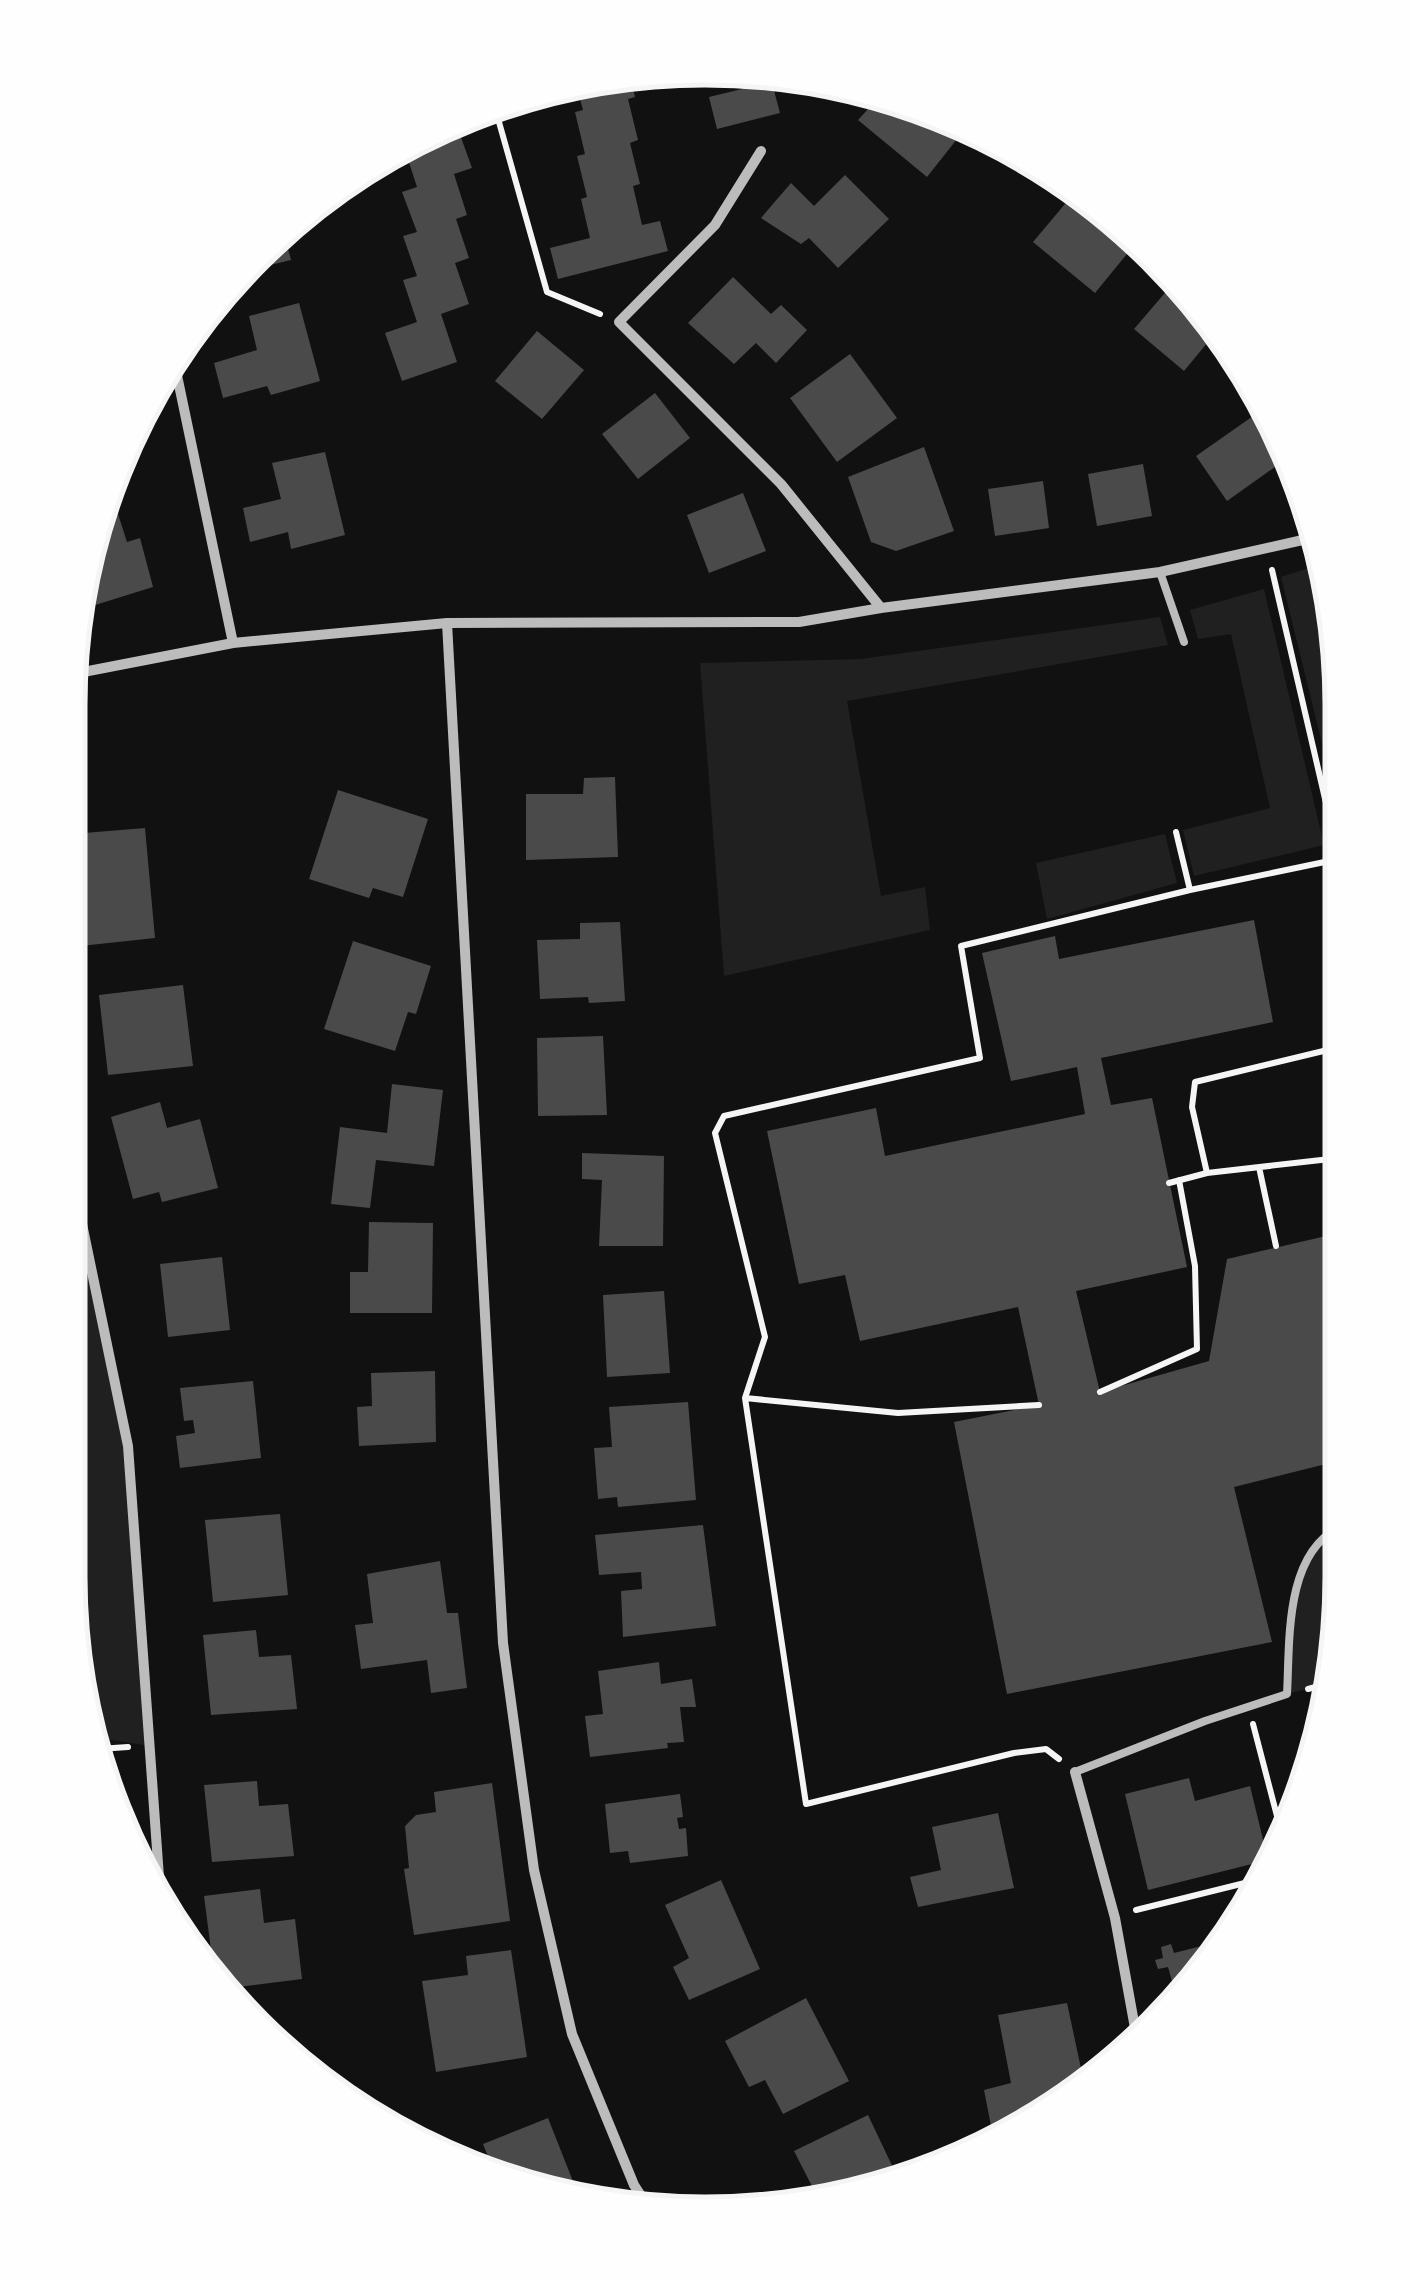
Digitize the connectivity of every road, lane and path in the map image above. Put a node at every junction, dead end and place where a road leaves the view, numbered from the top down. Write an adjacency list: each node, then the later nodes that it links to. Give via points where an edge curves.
1 (499, 121): 3 (path, via 547,292)
2 (762, 151): 3 (street, via 715,225)
3 (619, 322): 8 (street, via 782,484)
4 (178, 379): 11 (street)
5 (1303, 541): 6 (street)
6 (1268, 550): 7 (street); 13 (path)
7 (1160, 572): 8 (street); 10 (lane)
8 (881, 608): 9 (street, via 799,622)
9 (447, 623): 11 (street); 36 (street, via 503,1642 534,1870 572,2034)
10 (1184, 642)
11 (233, 643): 12 (street)
12 (86, 671)
13 (1325, 795)
14 (1176, 832): 16 (path)
15 (1325, 864): 16 (path)
16 (1190, 890): 26 (path, via 962,946 980,1058 724,1116 715,1132 765,1337)
17 (1325, 1051): 20 (path, via 1196,1082 1192,1107)
18 (1325, 1160): 19 (path)
19 (1259, 1167): 20 (path); 24 (path)
20 (1208, 1173): 21 (path)
21 (1179, 1180): 22 (path); 25 (path, via 1195,1266 1198,1349)
22 (1169, 1183)
23 (85, 1238): 32 (street, via 128,1446)
24 (1276, 1246)
25 (1100, 1392)
26 (745, 1398): 27 (path, via 898,1413); 30 (path, via 806,1804 1046,1749)
27 (1039, 1405)
28 (1325, 1538): 30 (lane, via 1306,1560 1293,1598 1287,1694)
29 (1257, 1739): 31 (path)
30 (1075, 1772): 35 (street, via 1116,1918)
31 (1278, 1815)
32 (158, 1869)
33 (1244, 1883): 34 (path)
34 (1135, 1910)
35 (1134, 2024)
36 (639, 2194)

